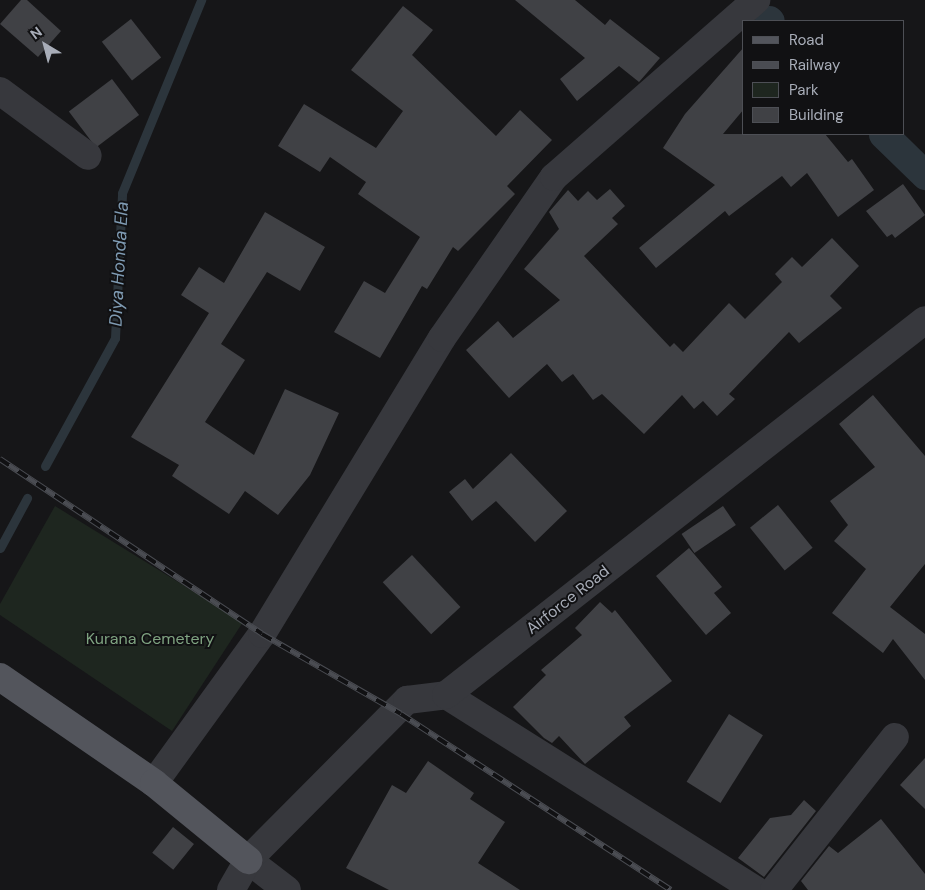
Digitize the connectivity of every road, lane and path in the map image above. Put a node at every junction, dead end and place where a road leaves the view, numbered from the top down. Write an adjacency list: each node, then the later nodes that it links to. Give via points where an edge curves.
1 (756, 0): 8 (street, via 554,178 442,338 262,634)
2 (0, 91): 3 (street)
3 (88, 156)
4 (925, 320): 6 (street, Airforce Road)
5 (0, 677): 8 (main road)
6 (446, 695): 9 (street, via 407,700); 12 (street)
7 (895, 737): 13 (street)
8 (154, 783): 9 (main road)
9 (248, 860): 10 (street); 11 (street)
10 (231, 890)
11 (288, 890)
12 (756, 890)
13 (774, 890)

